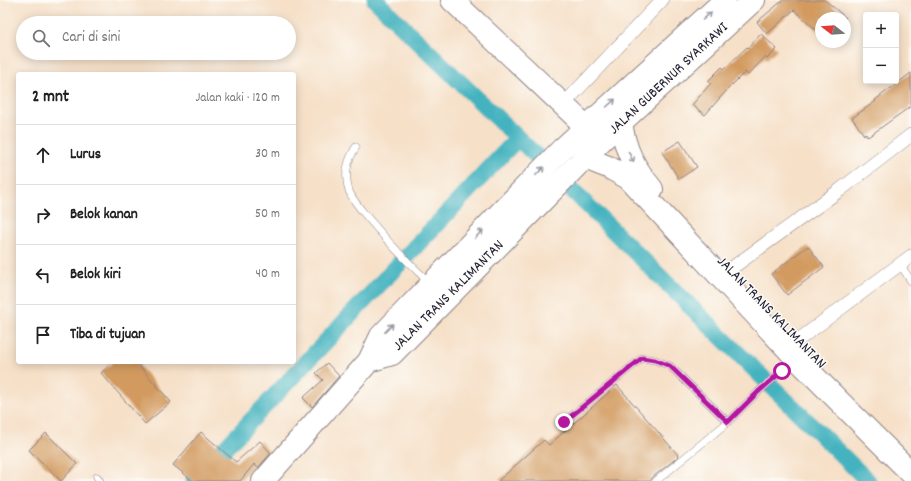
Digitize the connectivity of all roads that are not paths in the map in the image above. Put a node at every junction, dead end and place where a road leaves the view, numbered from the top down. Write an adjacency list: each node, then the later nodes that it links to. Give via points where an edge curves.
1 (452, 0): 5 (highway)
2 (662, 0): 5 (street)
3 (725, 0): 7 (highway, one-way to 3)
4 (754, 0): 6 (highway, JALAN GUBERNUR SYARKAWI)
5 (563, 105): 7 (highway)
6 (621, 122): 9 (highway, JALAN GUBERNUR SYARKAWI); 14 (highway, JALAN TRANS KALIMANTAN, one-way to 14, via 624,141 637,170)
7 (586, 126): 9 (highway); 16 (highway, one-way to 7)
8 (911, 136): 14 (street)
9 (601, 141): 11 (highway, JALAN TRANS KALIMANTAN)
10 (356, 147): 16 (lane, via 348,159 347,176 349,191 355,202 390,245)
11 (581, 162): 17 (highway, JALAN TRANS KALIMANTAN, via 608,167 628,178); 18 (highway, JALAN TRANS KALIMANTAN, via 392,354)
12 (911, 256): 13 (street)
13 (900, 264): 15 (lane); 17 (street)
14 (729, 270): 17 (highway, JALAN TRANS KALIMANTAN)
15 (911, 281)
16 (431, 284): 18 (highway, one-way to 16, via 381,336)
17 (792, 357): 20 (lane); 21 (highway, JALAN TRANS KALIMANTAN); 22 (highway, JALAN TRANS KALIMANTAN)
18 (369, 361): 23 (highway)
19 (564, 422): 20 (lane, via 642,358 670,366)
20 (728, 422): 24 (lane)
21 (911, 453)
22 (911, 473)
23 (263, 481)
24 (656, 481)

